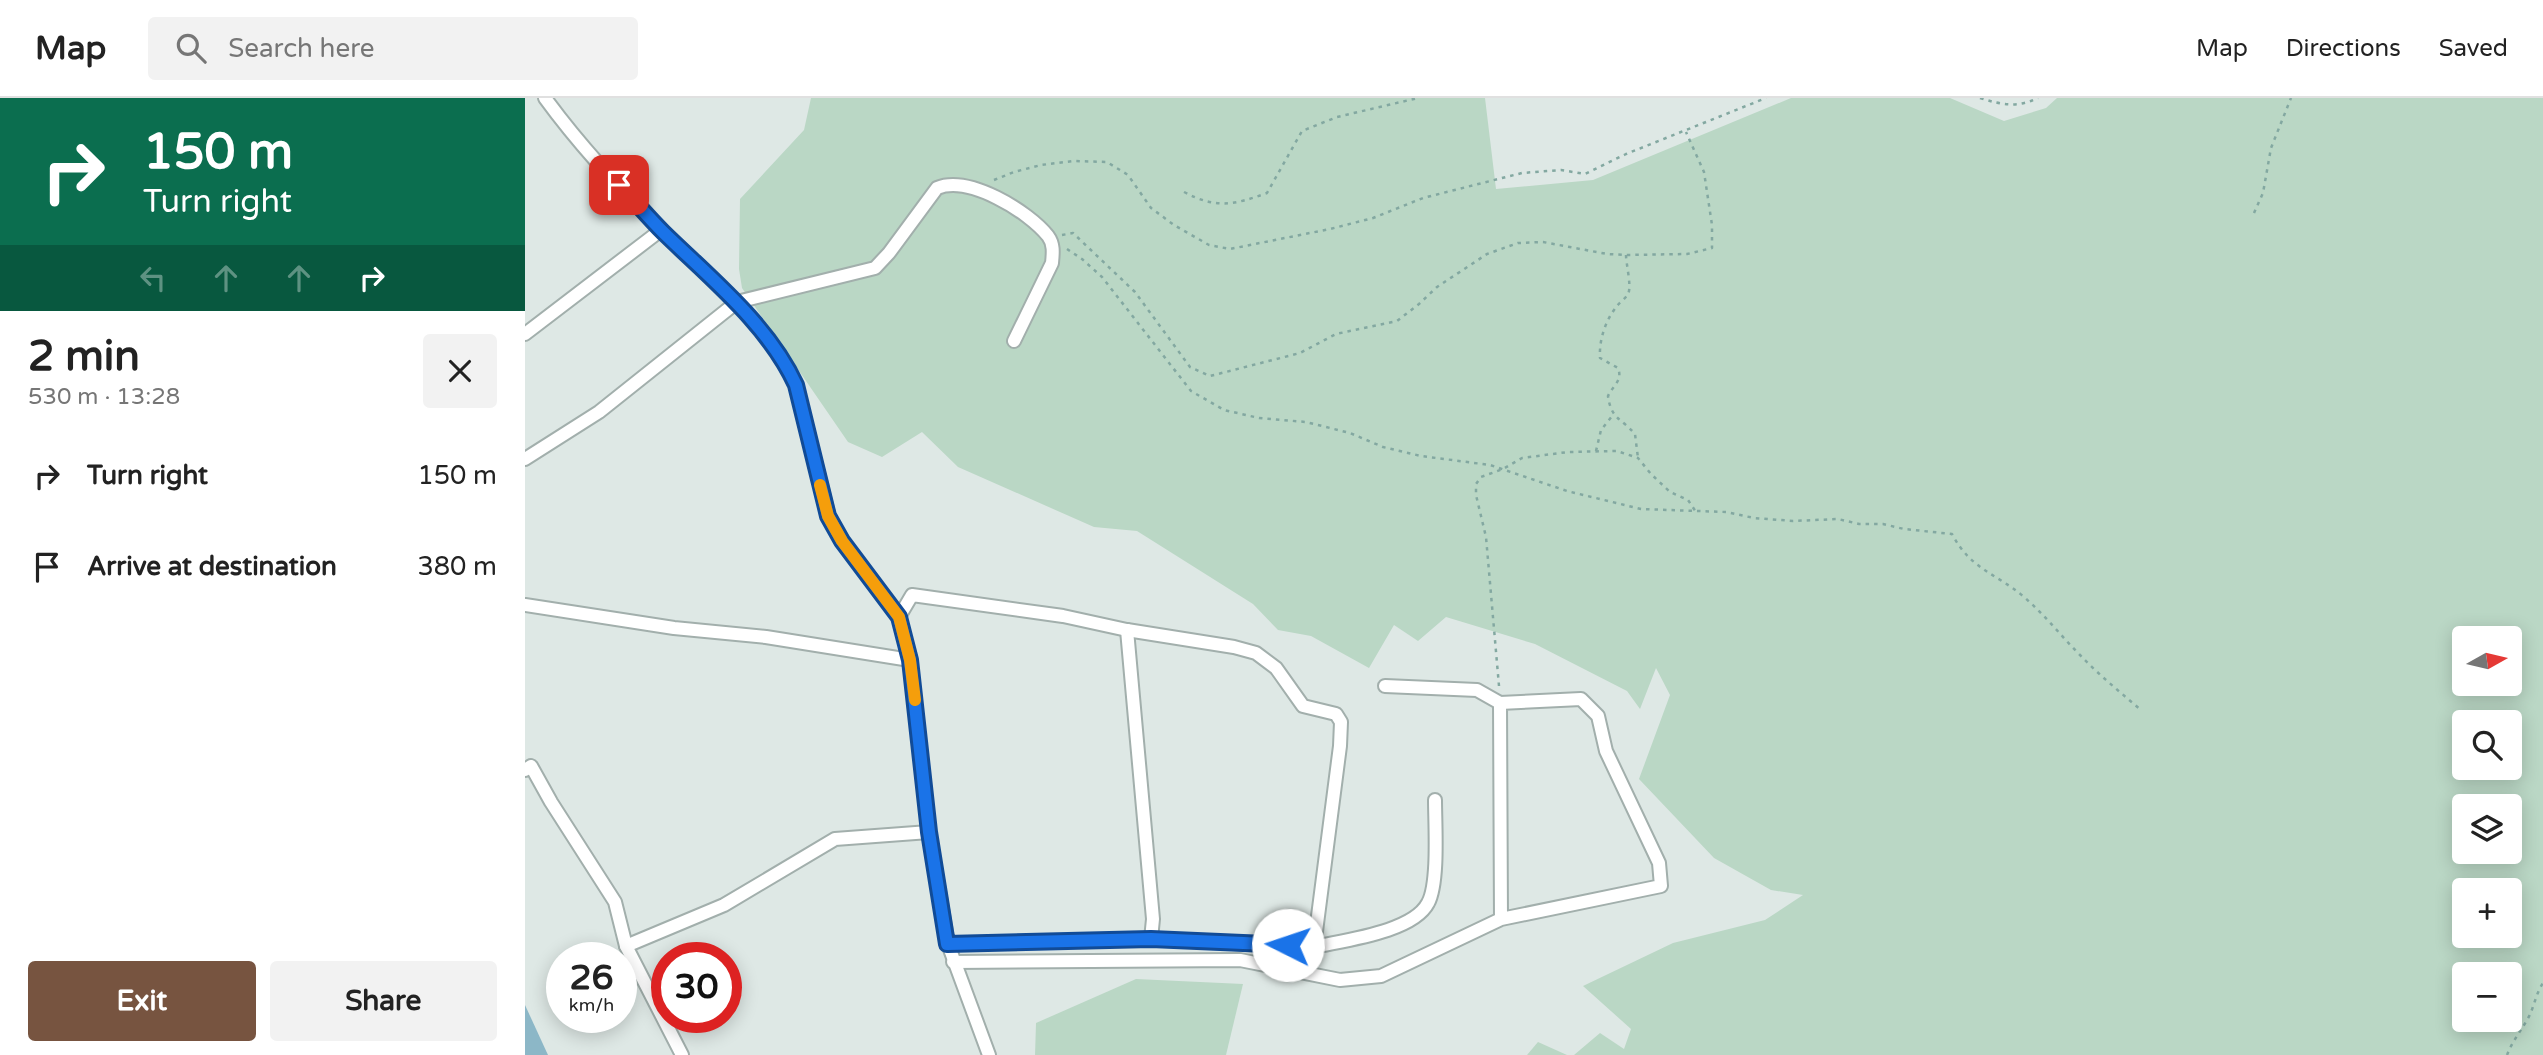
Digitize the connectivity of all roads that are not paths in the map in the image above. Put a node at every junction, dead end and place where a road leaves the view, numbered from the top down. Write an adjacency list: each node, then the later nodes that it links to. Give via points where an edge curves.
1 (545, 98): 2 (street)
2 (661, 230): 3 (street); 4 (street)
3 (737, 302): 5 (street, via 875,268 937,188 955,185 1007,201 1049,237 1054,249); 6 (street, via 599,412); 8 (street, via 788,367 796,385 828,516)
4 (525, 334)
5 (1014, 341)
6 (525, 459)
7 (525, 605): 10 (street)
8 (899, 617): 9 (street, via 912,594); 10 (street)
9 (1127, 630): 17 (street, via 1153,919); 21 (street, via 1256,653 1276,668 1303,706 1336,714 1341,722)
10 (910, 660): 15 (street)
11 (1385, 686): 12 (street, via 1477,690)
12 (1500, 703): 16 (street); 16 (street, via 1581,699 1598,716 1606,751 1659,863 1661,886)
13 (527, 764): 18 (street, via 615,902)
14 (1435, 800): 21 (street, via 1433,889 1428,904 1412,920)
15 (929, 832): 19 (street, via 835,839 724,905); 20 (street)
16 (1501, 919): 22 (street, via 1381,976 1340,980 1240,960)
17 (1151, 939): 20 (street); 21 (street)
18 (625, 942)
19 (636, 942)
20 (947, 944): 22 (street)
21 (1314, 947)
22 (953, 962): 25 (street)
23 (637, 967): 24 (street)
24 (682, 1055)
25 (989, 1055)

